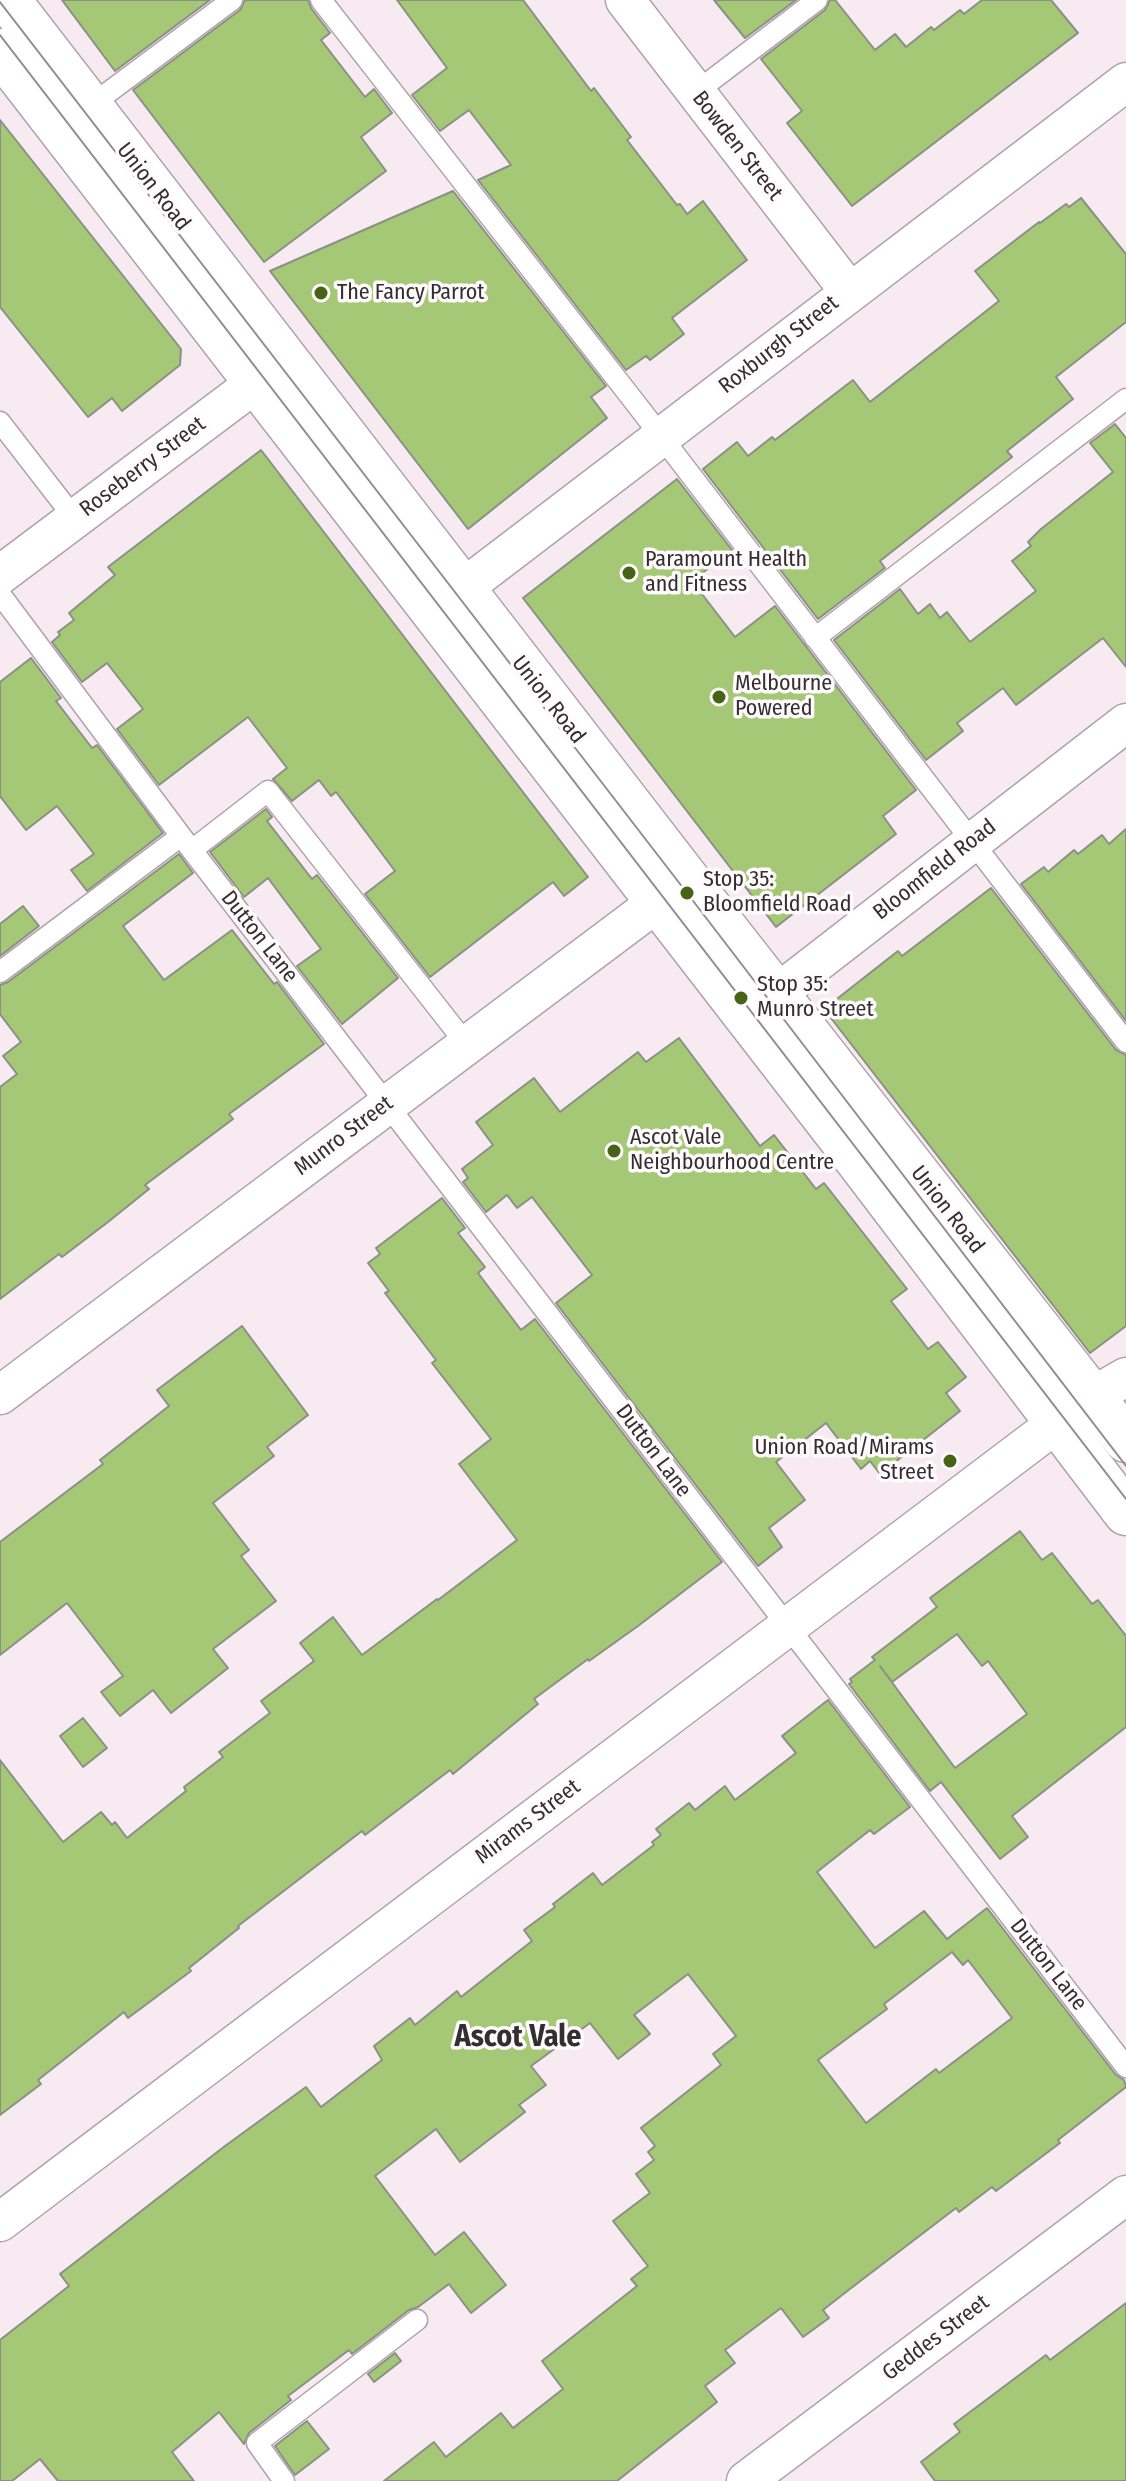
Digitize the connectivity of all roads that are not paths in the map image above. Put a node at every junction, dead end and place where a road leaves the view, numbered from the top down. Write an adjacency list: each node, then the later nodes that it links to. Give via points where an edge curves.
1 (8, 0): 9 (street, Union Road)
2 (232, 0): 9 (lane)
3 (321, 0): 14 (lane)
4 (625, 0): 8 (street, Bowden Street)
5 (817, 0): 8 (lane)
6 (0, 51): 11 (street, Union Road)
7 (1126, 82): 10 (street, Roxburgh Street)
8 (696, 92): 10 (street, Bowden Street)
9 (90, 106): 11 (street, Union Road)
10 (849, 291): 14 (street, Roxburgh Street)
11 (272, 371): 15 (street, Roseberry Street); 18 (street, Union Road)
12 (1126, 399): 19 (lane)
13 (0, 422): 15 (lane)
14 (661, 436): 18 (street, Roxburgh Street); 19 (lane)
15 (75, 519): 16 (street, Roseberry Street)
16 (0, 575)
17 (0, 594): 22 (lane, Dutton Lane)
18 (447, 600): 23 (street, Union Road)
19 (815, 638): 21 (lane)
20 (1126, 723): 21 (street, Bloomfield Road)
21 (972, 841): 25 (street, Bloomfield Road); 26 (lane)
22 (186, 843): 24 (lane); 27 (lane, via 268,791); 28 (lane, Dutton Lane)
23 (673, 890): 25 (street, Union Road); 27 (street, Munro Street)
24 (0, 972)
25 (761, 1006): 29 (street, Union Road); 31 (street, Union Road, via 862,1166)
26 (1126, 1042)
27 (467, 1045): 28 (street, Munro Street)
28 (387, 1104): 30 (street, Munro Street); 34 (lane, Dutton Lane)
29 (1109, 1387): 31 (street); 32 (street, Union Road)
30 (0, 1395)
31 (1057, 1423): 33 (street, Union Road); 34 (street, Mirams Street)
32 (1126, 1440)
33 (1126, 1513)
34 (787, 1626): 35 (lane, Dutton Lane); 37 (street, Mirams Street)
35 (1126, 2067)
36 (1126, 2195): 40 (street, Geddes Street)
37 (0, 2222)
38 (417, 2320): 39 (lane, via 257,2443)
39 (284, 2481)
40 (746, 2481)

